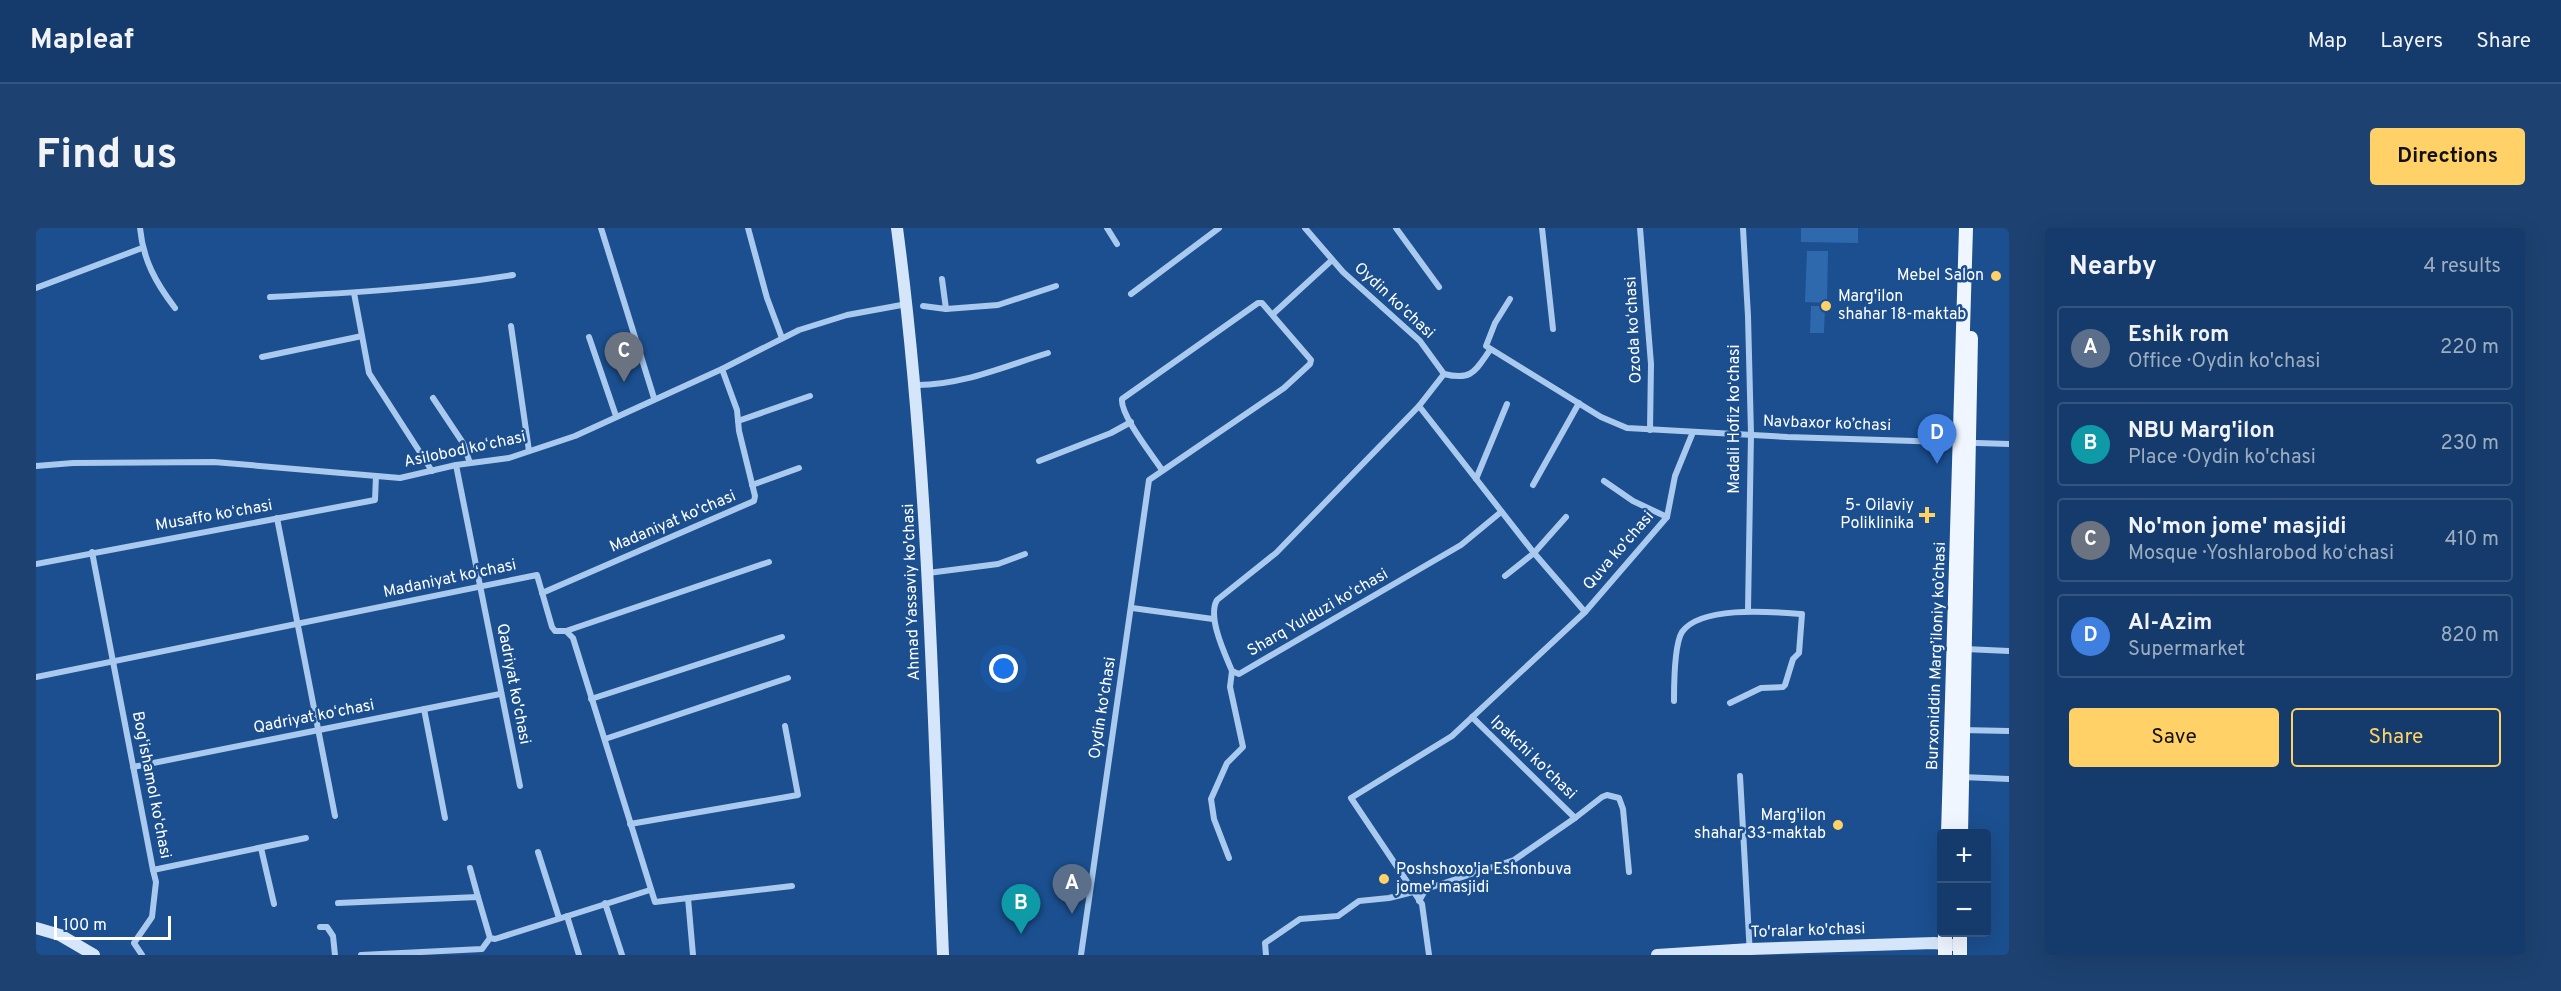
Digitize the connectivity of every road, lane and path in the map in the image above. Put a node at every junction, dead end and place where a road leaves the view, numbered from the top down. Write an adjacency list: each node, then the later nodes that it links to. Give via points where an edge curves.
1 (141, 228): 15 (street)
2 (601, 228): 44 (street)
3 (748, 228): 35 (street)
4 (897, 228): 26 (main road, Ahmad Yassaviy ko'chasi)
5 (1107, 228): 14 (street)
6 (1219, 228): 23 (street)
7 (1305, 228): 16 (street, Oydin ko'chasi)
8 (1396, 228): 20 (street)
9 (1542, 228): 32 (street)
10 (1640, 228): 51 (street, Ozoda koʻchasi, via 1651,364)
11 (1743, 228): 53 (street, Madali Hofiz koʻchasi)
12 (1966, 228): 54 (main road, Burxoniddin Marg’iloniy ko’chasi)
13 (1973, 228): 54 (main road, Burxoniddin Marg’iloniy ko’chasi)
14 (1117, 244)
15 (142, 248): 21 (street); 28 (street, via 154,279)
16 (1332, 260): 30 (street, Oydin ko'chasi); 40 (street, Oydin ko'chasi, via 1420,341)
17 (513, 275): 22 (street)
18 (942, 279): 29 (street)
19 (1056, 286): 29 (street, via 998,305)
20 (1439, 287)
21 (36, 288)
22 (354, 293): 24 (street); 33 (street)
23 (1131, 294)
24 (270, 297)
25 (1510, 299): 36 (street, via 1486,345)
26 (908, 304): 35 (street, Asilobod koʻchasi, via 847,315); 41 (main road, Ahmad Yassaviy ko'chasi)
27 (923, 306): 29 (street)
28 (175, 308)
29 (946, 309)
30 (1273, 314): 50 (street, via 1258,303 1124,396 1121,404); 62 (street, Oydin ko'chasi, via 1311,360 1310,364 1284,388)
31 (511, 326): 56 (street)
32 (1553, 328)
33 (362, 336): 38 (street); 63 (street, via 369,373)
34 (589, 337): 48 (street)
35 (782, 338): 39 (street, Asilobod koʻchasi)
36 (1490, 350): 40 (street, via 1473,373 1464,377); 45 (street)
37 (1048, 353): 41 (street, via 974,376)
38 (262, 357)
39 (722, 369): 44 (street, Asilobod koʻchasi); 49 (street, Madaniyat ko'chasi)
40 (1444, 374): 47 (street)
41 (915, 385): 78 (main road, Ahmad Yassaviy ko'chasi)
42 (810, 396): 49 (street)
43 (433, 398): 58 (street, via 463,443)
44 (654, 398): 48 (street, Asilobod koʻchasi)
45 (1579, 403): 51 (street, via 1616,424); 68 (street)
46 (1507, 404): 65 (street)
47 (1419, 406): 65 (street); 85 (street, via 1276,553 1216,600)
48 (616, 416): 56 (street, Asilobod koʻchasi)
49 (738, 421): 67 (street, Madaniyat ko'chasi)
50 (1131, 422): 57 (street); 62 (street)
51 (1650, 430): 52 (street)
52 (1693, 432): 53 (street, Navbaxor ko’chasi); 71 (street, Quva ko'chasi, via 1675,476)
53 (1751, 434): 54 (street, Navbaxor ko’chasi); 83 (street, Madali Hofiz koʻchasi)
54 (1965, 443): 55 (street, Navbaxor ko’chasi); 89 (main road, Burxoniddin Marg’iloniy ko’chasi); 115 (main road, Burxoniddin Marg’iloniy ko’chasi)
55 (2009, 444)
56 (529, 451): 58 (street, Asilobod koʻchasi)
57 (1039, 461)
58 (470, 463): 59 (street, Asilobod koʻchasi)
59 (456, 465): 63 (street, Asilobod koʻchasi); 80 (street, Qadriyat ko'chasi)
60 (36, 466): 64 (street, Asilobod koʻchasi, via 214,462)
61 (799, 468): 67 (street)
62 (1162, 470): 82 (street, Oydin ko'chasi, via 1147,486)
63 (432, 471): 64 (street, Asilobod koʻchasi, via 400,478)
64 (376, 476): 72 (street, Musaffo koʻchasi, via 375,500)
65 (1476, 479): 69 (street)
66 (1604, 481): 71 (street)
67 (752, 485): 81 (street, Madaniyat ko'chasi, via 754,501)
68 (1533, 485)
69 (1502, 512): 74 (street); 92 (street, Sharq Yulduzi koʻchasi, via 1461,545 1358,607 1239,674)
70 (1566, 517): 74 (street)
71 (1667, 517): 84 (street, Quva ko'chasi)
72 (277, 518): 73 (street, Musaffo koʻchasi); 86 (street)
73 (92, 552): 77 (street, Musaffo koʻchasi); 91 (street, Bogʻishamol koʻchasi)
74 (1534, 553): 79 (street); 84 (street)
75 (1025, 554): 78 (street, via 998,564)
76 (769, 562): 87 (street)
77 (36, 564)
78 (928, 573): 149 (main road, Ahmad Yassaviy ko'chasi)
79 (1505, 576)
80 (480, 587): 81 (street, Madaniyat koʻchasi, via 537,575); 86 (street, Madaniyat koʻchasi); 95 (street, Qadriyat ko'chasi)
81 (542, 593): 87 (street, Madaniyat koʻchasi, via 552,627 555,631)
82 (1132, 608): 85 (street); 150 (street, Oydin ko'chasi)
83 (1748, 610): 97 (street, via 1702,620 1682,633); 98 (street, via 1802,614 1799,653 1792,659 1783,687 1761,688)
84 (1585, 612): 100 (street, Quva ko'chasi)
85 (1213, 619): 92 (street, Sharq Yulduzi koʻchasi)
86 (298, 624): 91 (street, Madaniyat koʻchasi); 102 (street)
87 (566, 631): 96 (street, Madaniyat koʻchasi, via 573,638)
88 (782, 637): 96 (street)
89 (1965, 649): 90 (street); 103 (main road, Burxoniddin Marg’iloniy ko’chasi)
90 (2009, 651)
91 (114, 662): 93 (street, Madaniyat koʻchasi); 106 (street, Bogʻishamol koʻchasi)
92 (1232, 671): 120 (street, via 1230,687 1243,747 1227,764 1211,799)
93 (36, 677)
94 (788, 678): 105 (street)
95 (500, 694): 99 (street, Qadriyat koʻchasi); 110 (street, Qadriyat ko'chasi)
96 (591, 699): 105 (street, Madaniyat koʻchasi)
97 (1674, 701)
98 (1730, 703)
99 (424, 709): 102 (street, Qadriyat koʻchasi); 112 (street)
100 (1472, 717): 113 (street, Ipakchi ko'chasi); 126 (street, Quva ko'chasi, via 1452,736 1351,798)
101 (785, 726): 114 (street, via 798,795)
102 (318, 730): 106 (street, Qadriyat koʻchasi); 111 (street)
103 (1962, 730): 104 (street); 108 (main road, Burxoniddin Marg’iloniy ko’chasi)
104 (2009, 731)
105 (605, 739): 114 (street, Madaniyat koʻchasi)
106 (133, 767): 122 (street, Bogʻishamol koʻchasi)
107 (1740, 776): 141 (street)
108 (1961, 777): 109 (street); 116 (main road, Burxoniddin Marg’iloniy ko’chasi)
109 (2009, 779)
110 (520, 786)
111 (335, 816)
112 (445, 818)
113 (1575, 818): 123 (street, via 1602,797 1619,798); 129 (street, Ipakchi ko'chasi, via 1523,855 1426,889)
114 (630, 824): 125 (street, Madaniyat koʻchasi)
115 (1948, 829)
116 (1961, 829)
117 (306, 838): 118 (street, Bogʻishamol koʻchasi)
118 (261, 848): 122 (street, Bogʻishamol koʻchasi); 132 (street)
119 (538, 852): 134 (street)
120 (1229, 858)
121 (470, 868): 127 (street)
122 (153, 870): 143 (street, via 156,882 152,917 134,943)
123 (1629, 872)
124 (792, 886): 128 (street)
125 (650, 890): 128 (street, via 655,902); 131 (street)
126 (1413, 892): 129 (street); 151 (street, via 1359,901 1338,916 1300,919 1265,943)
127 (477, 897): 130 (street); 137 (street)
128 (688, 898): 148 (street)
129 (1419, 901): 152 (street, via 1425,910)
130 (338, 903)
131 (605, 903): 133 (street); 147 (street)
132 (274, 904)
133 (567, 916): 134 (street); 146 (street)
134 (559, 918): 137 (street)
135 (320, 927): 144 (street, via 331,931)
136 (36, 928): 142 (main road, via 60,935)
137 (490, 938): 145 (street, via 482,949)
138 (1945, 944): 139 (main road, To'ralar ko'chasi); 140 (main road, To'ralar ko'chasi)
139 (1960, 945)
140 (1840, 951): 141 (main road, To'ralar ko'chasi)
141 (1750, 952): 153 (main road, To'ralar ko'chasi)
142 (94, 955)
143 (142, 955)
144 (334, 955)
145 (361, 955)
146 (579, 955)
147 (622, 955)
148 (693, 955)
149 (943, 955)
150 (1081, 955)
151 (1266, 955)
152 (1429, 955)
153 (1657, 955)

